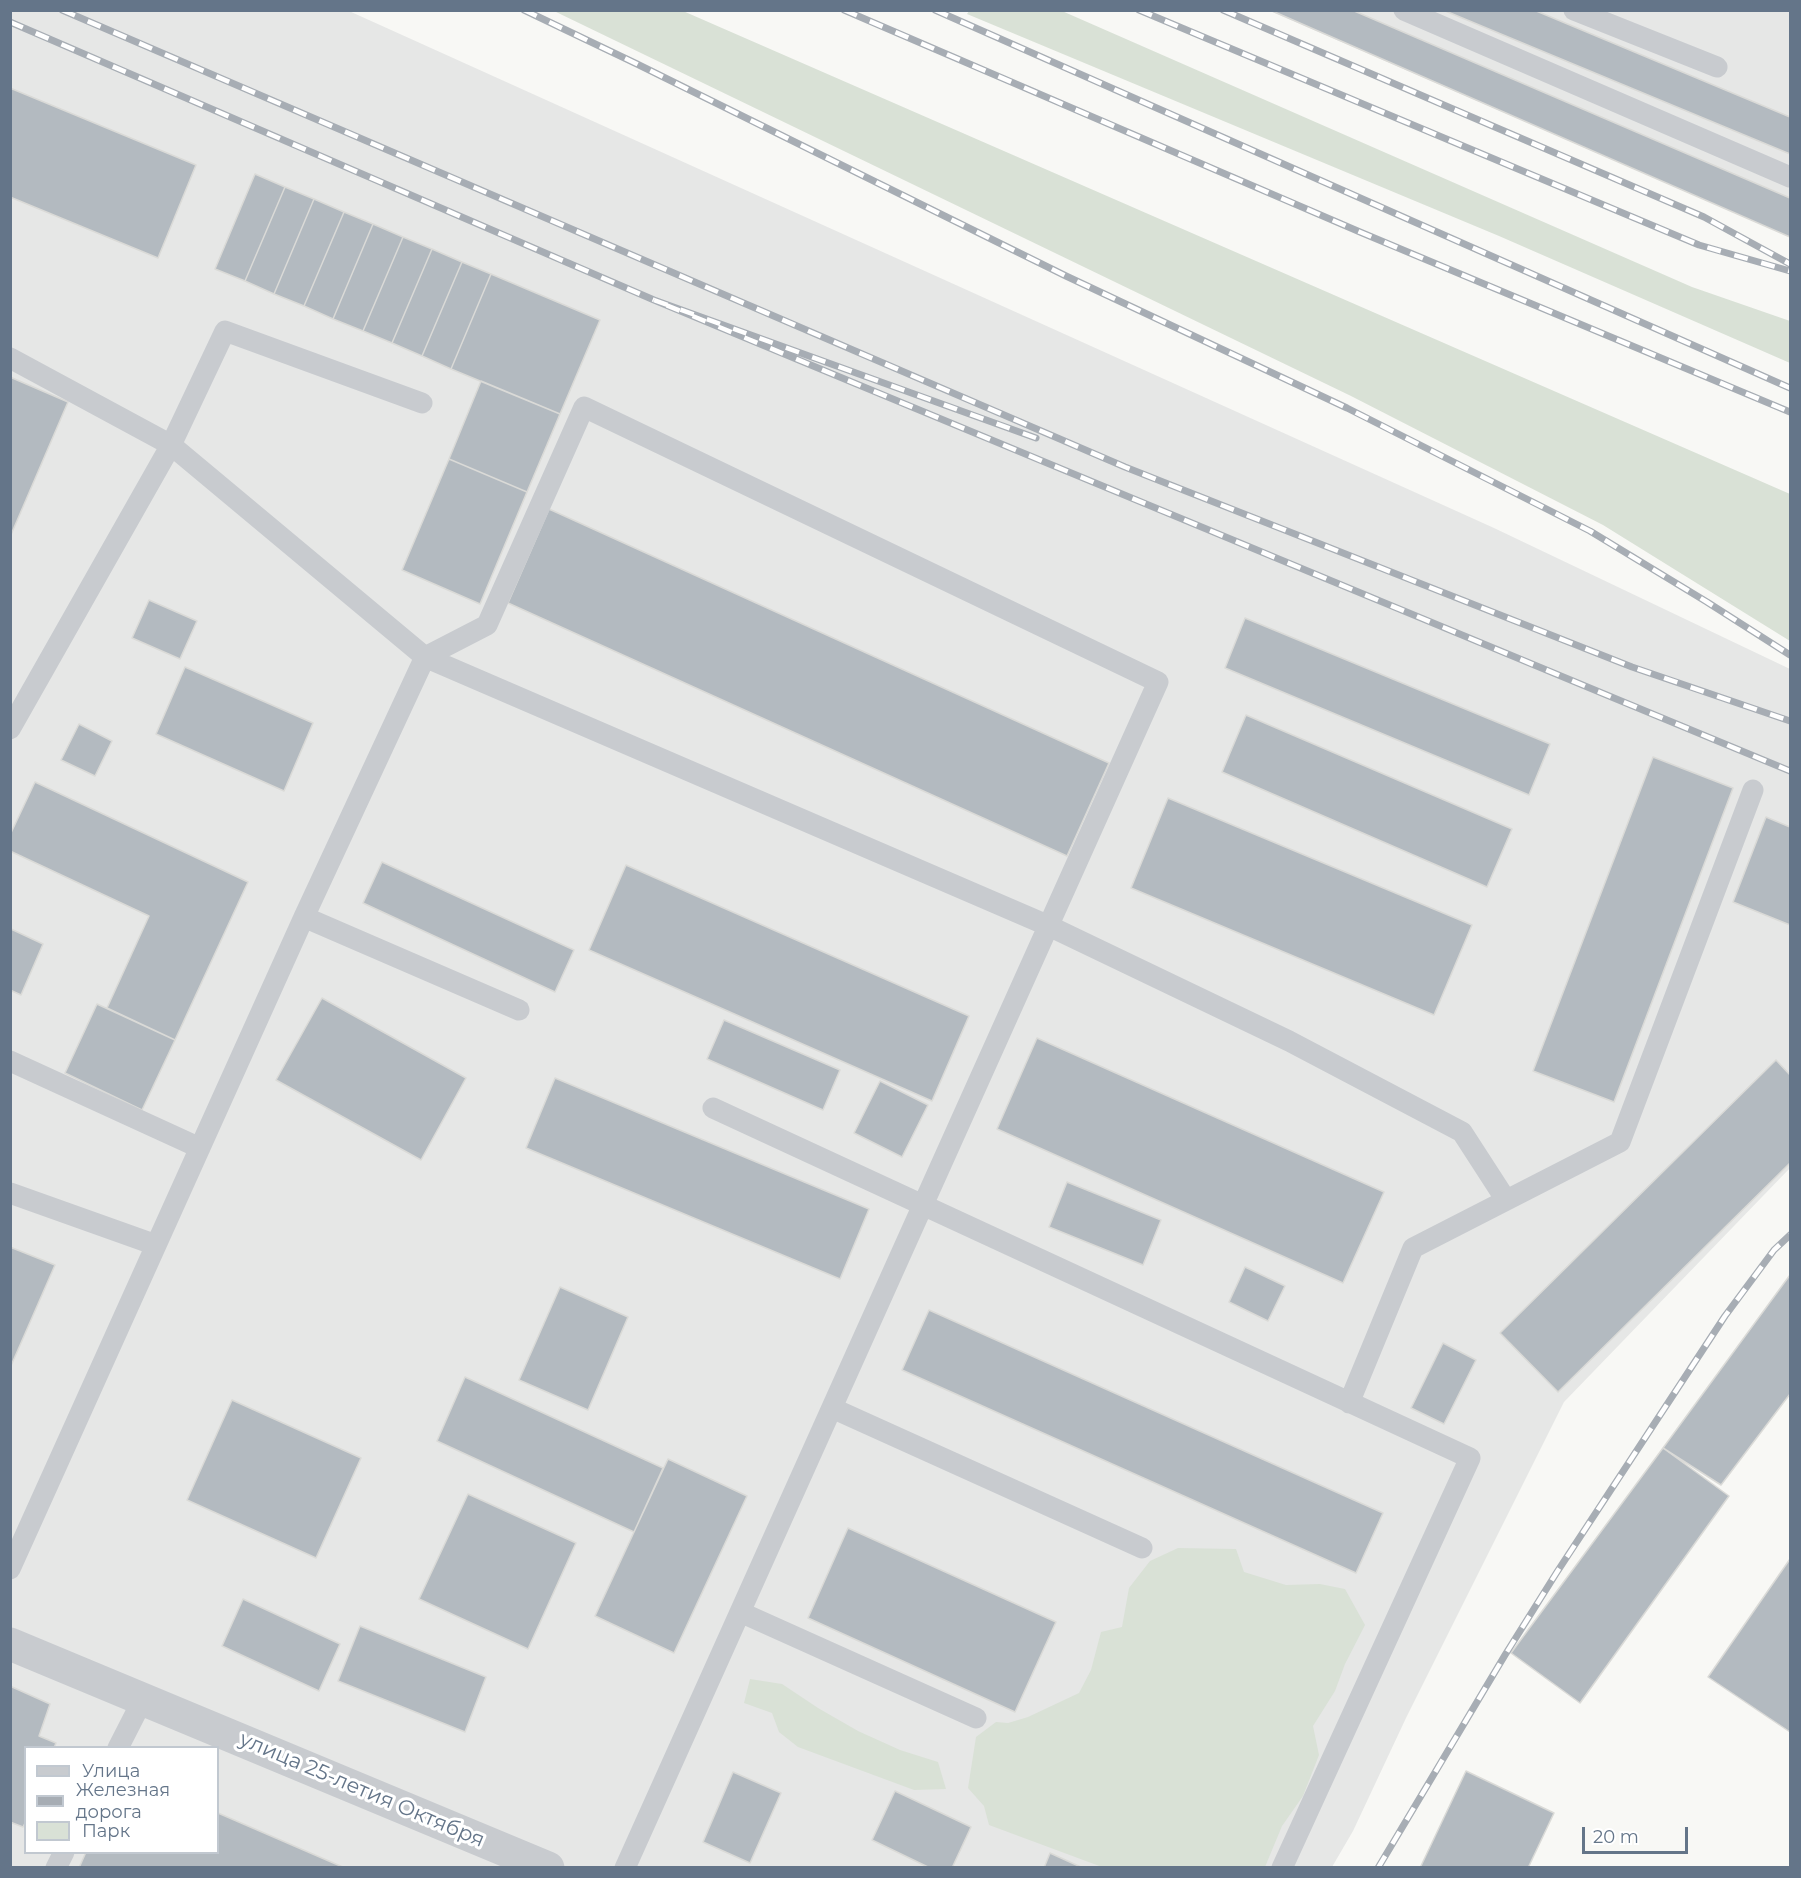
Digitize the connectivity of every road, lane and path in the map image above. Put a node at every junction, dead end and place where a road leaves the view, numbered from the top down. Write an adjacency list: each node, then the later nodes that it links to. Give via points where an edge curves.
1 (1404, 10): 4 (lane)
2 (1574, 10): 3 (lane)
3 (1717, 67)
4 (1791, 177)
5 (10, 358): 7 (lane)
6 (422, 403): 7 (lane, via 225,331)
7 (171, 445): 8 (lane); 9 (lane)
8 (425, 657): 11 (lane); 12 (lane); 12 (lane, via 487,625 584,407 1158,682)
9 (10, 729)
10 (1753, 790): 18 (lane, via 1620,1142)
11 (304, 917): 13 (lane); 16 (lane)
12 (1049, 926): 18 (lane, via 1289,1041 1462,1132); 19 (lane)
13 (519, 1010)
14 (10, 1061): 16 (lane)
15 (713, 1108): 19 (lane)
16 (200, 1148): 20 (lane)
17 (10, 1193): 20 (lane)
18 (1506, 1200): 21 (lane, via 1413,1248)
19 (923, 1206): 21 (lane); 22 (lane)
20 (156, 1245): 24 (lane)
21 (1349, 1402): 34 (lane, via 1470,1458)
22 (832, 1408): 23 (lane); 25 (lane)
23 (1142, 1548)
24 (10, 1569)
25 (740, 1612): 28 (lane); 33 (lane)
26 (10, 1644): 27 (street, улица 25-летия Октября)
27 (143, 1699): 29 (lane); 32 (street, улица 25-летия Октября)
28 (976, 1718)
29 (119, 1746)
30 (63, 1854): 31 (lane)
31 (56, 1868)
32 (548, 1868)
33 (625, 1868)
34 (1281, 1868)

